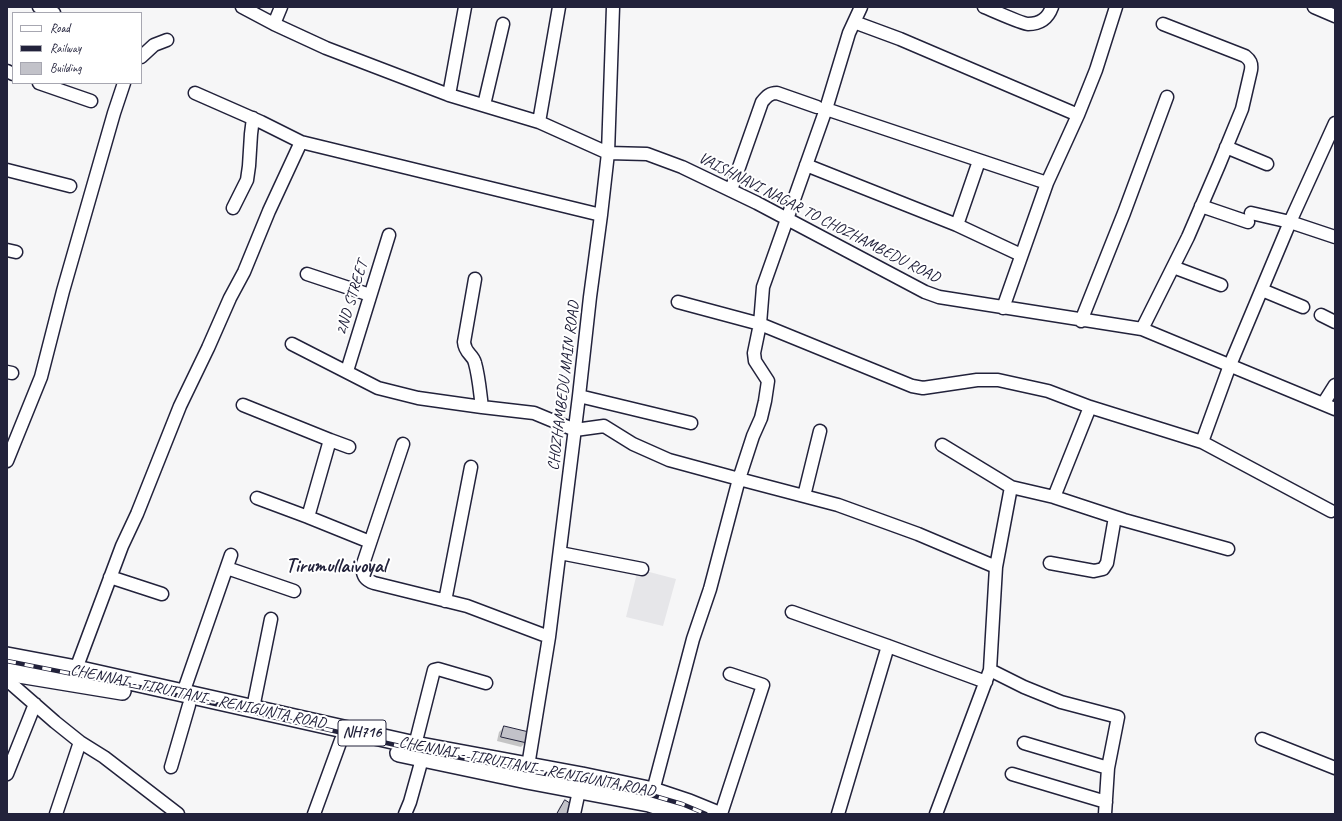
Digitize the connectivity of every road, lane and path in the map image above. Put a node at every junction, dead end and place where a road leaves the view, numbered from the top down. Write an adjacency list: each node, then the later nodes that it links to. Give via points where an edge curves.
1 (39, 7): 12 (street)
2 (242, 7): 15 (street)
3 (281, 7): 15 (street)
4 (465, 7): 23 (street)
5 (560, 7): 30 (street)
6 (613, 7): 34 (street, CHOZHAMBEDU MAIN ROAD)
7 (861, 7): 14 (street)
8 (984, 7): 9 (street, via 1027,24 1041,21 1049,15)
9 (1052, 7)
10 (1116, 7): 28 (street, via 1096,70)
11 (1314, 7): 13 (street)
12 (52, 12)
13 (1335, 16)
14 (854, 22): 27 (street); 28 (street)
15 (274, 24): 23 (street, via 326,48)
16 (503, 24): 26 (street)
17 (1163, 24): 33 (street, via 1250,60 1252,64 1242,109)
18 (167, 40): 19 (street, via 154,45)
19 (142, 56)
20 (42, 84): 25 (street)
21 (124, 84): 83 (street, via 41,377)
22 (195, 93): 29 (street)
23 (449, 95): 26 (street)
24 (1167, 97): 61 (street)
25 (91, 101)
26 (484, 105): 30 (street)
27 (821, 108): 35 (street); 37 (street); 41 (street, via 777,93 767,96 762,102)
28 (1078, 115): 39 (street)
29 (254, 118): 32 (street); 43 (street, via 247,180)
30 (539, 122): 34 (street)
31 (1335, 123): 46 (street)
32 (301, 142): 44 (street); 101 (street, via 244,272 180,406)
33 (1226, 148): 36 (street); 42 (street)
34 (608, 153): 41 (street, VAISHNAVI NAGAR TO CHOZHAMBEDU ROAD, via 647,154); 44 (street, CHOZHAMBEDU MAIN ROAD)
35 (979, 161): 39 (street); 47 (street)
36 (1267, 164)
37 (806, 165): 45 (street); 47 (street)
38 (7, 170): 40 (street)
39 (1047, 184): 50 (street)
40 (70, 186)
41 (731, 190): 45 (street, VAISHNAVI NAGAR TO CHOZHAMBEDU ROAD)
42 (1202, 206): 46 (street, via 1250,218); 51 (street)
43 (233, 208)
44 (601, 215): 69 (street, CHOZHAMBEDU MAIN ROAD)
45 (786, 219): 59 (street, VAISHNAVI NAGAR TO CHOZHAMBEDU ROAD, via 939,298); 63 (street, via 763,287)
46 (1290, 222): 49 (street); 55 (street)
47 (957, 225): 50 (street)
48 (389, 235): 56 (street, 2ND STREET)
49 (1335, 237)
50 (1021, 255): 59 (street)
51 (1172, 267): 54 (street); 64 (street)
52 (307, 274): 56 (street)
53 (475, 279): 72 (street, via 464,348 476,364)
54 (1221, 285)
55 (1262, 290): 58 (street); 66 (street)
56 (370, 295): 67 (street, 2ND STREET)
57 (678, 302): 63 (street)
58 (1303, 307)
59 (1003, 308): 61 (street, VAISHNAVI NAGAR TO CHOZHAMBEDU ROAD)
60 (1321, 315): 62 (street)
61 (1081, 320): 64 (street, VAISHNAVI NAGAR TO CHOZHAMBEDU ROAD)
62 (1335, 322)
63 (760, 324): 73 (street, via 912,386 923,388 977,380 998,380 1048,391); 85 (street, via 754,353 768,381 761,418)
64 (1142, 329): 66 (street, VAISHNAVI NAGAR TO CHOZHAMBEDU ROAD)
65 (292, 344): 67 (street)
66 (1230, 366): 70 (street, VAISHNAVI NAGAR TO CHOZHAMBEDU ROAD); 79 (street)
67 (347, 372): 72 (street, via 378,388 418,398)
68 (1335, 385): 70 (street)
69 (579, 396): 75 (street); 76 (street, CHOZHAMBEDU MAIN ROAD)
70 (1323, 404): 74 (street, VAISHNAVI NAGAR TO CHOZHAMBEDU ROAD)
71 (243, 405): 78 (street)
72 (482, 407): 76 (street, via 534,413)
73 (1090, 407): 79 (street); 88 (street)
74 (1335, 410)
75 (691, 423)
76 (575, 430): 85 (street, via 604,426 633,444 669,460); 95 (street, CHOZHAMBEDU MAIN ROAD)
77 (820, 431): 87 (street)
78 (330, 440): 82 (street); 91 (street)
79 (1202, 442): 90 (street)
80 (402, 444): 93 (street)
81 (942, 445): 86 (street)
82 (349, 447)
83 (7, 461)
84 (471, 467): 104 (street)
85 (739, 479): 87 (street); 133 (street)
86 (1011, 487): 88 (street); 98 (street)
87 (804, 496): 98 (street, via 838,505 918,534)
88 (1054, 497): 92 (street)
89 (257, 498): 91 (street)
90 (1331, 511)
91 (308, 517): 93 (street)
92 (1115, 517): 94 (street); 97 (street, via 1103,569 1094,571)
93 (370, 542): 104 (street, via 362,567 363,575 368,581)
94 (1228, 549)
95 (560, 553): 100 (street); 107 (street, CHOZHAMBEDU MAIN ROAD)
96 (231, 555): 99 (street)
97 (1050, 563)
98 (996, 567): 111 (street)
99 (227, 568): 102 (street); 117 (street)
100 (642, 569)
101 (110, 577): 103 (street); 110 (street)
102 (294, 591)
103 (162, 594)
104 (446, 600): 107 (street)
105 (792, 612): 108 (street)
106 (271, 620): 119 (street)
107 (549, 637): 126 (street, CHOZHAMBEDU MAIN ROAD)
108 (888, 646): 115 (street); 143 (street)
109 (7, 656): 110 (highway, CHENNAI - TIRUTTANI - RENIGUNTA ROAD / NH716)
110 (76, 669): 117 (highway, CHENNAI - TIRUTTANI - RENIGUNTA ROAD / NH716)
111 (990, 670): 115 (street); 128 (street, via 1061,702 1118,717)
112 (7, 672): 117 (highway, CHENNAI - TIRUTTANI - RENIGUNTA ROAD / NH716)
113 (730, 674): 142 (street, via 763,685)
114 (7, 680): 118 (street)
115 (986, 682): 144 (street)
116 (486, 683): 125 (street, via 434,670)
117 (186, 699): 119 (highway, CHENNAI - TIRUTTANI - RENIGUNTA ROAD / NH716); 120 (highway, CHENNAI - TIRUTTANI - RENIGUNTA ROAD / NH716); 127 (street)
118 (35, 704): 122 (street); 130 (street)
119 (253, 708): 124 (highway, CHENNAI - TIRUTTANI - RENIGUNTA ROAD / NH716)
120 (340, 740): 124 (highway, CHENNAI - TIRUTTANI - RENIGUNTA ROAD / NH716); 137 (street)
121 (1262, 740): 129 (street)
122 (80, 742): 135 (street, via 104,757); 136 (street)
123 (1024, 743): 128 (street)
124 (393, 746): 125 (highway, CHENNAI - TIRUTTANI - RENIGUNTA ROAD / NH716)
125 (419, 752): 126 (highway, CHENNAI - TIRUTTANI - RENIGUNTA ROAD / NH716); 132 (highway, CHENNAI - TIRUTTANI - RENIGUNTA ROAD / NH716); 138 (street, via 410,802)
126 (528, 766): 132 (highway, CHENNAI - TIRUTTANI - RENIGUNTA ROAD / NH716)
127 (172, 767)
128 (1108, 768): 134 (street)
129 (1335, 768)
130 (7, 774)
131 (1012, 774): 134 (street)
132 (580, 783): 133 (highway, CHENNAI - TIRUTTANI - RENIGUNTA ROAD / NH716); 139 (street); 140 (highway, CHENNAI - TIRUTTANI - RENIGUNTA ROAD / NH716)
133 (653, 791): 141 (highway, CHENNAI - TIRUTTANI - RENIGUNTA ROAD / NH716)
134 (1105, 808)
135 (173, 812)
136 (56, 814)
137 (314, 814)
138 (405, 814)
139 (574, 814)
140 (682, 814)
141 (716, 814)
142 (721, 814)
143 (838, 814)
144 (936, 814)

